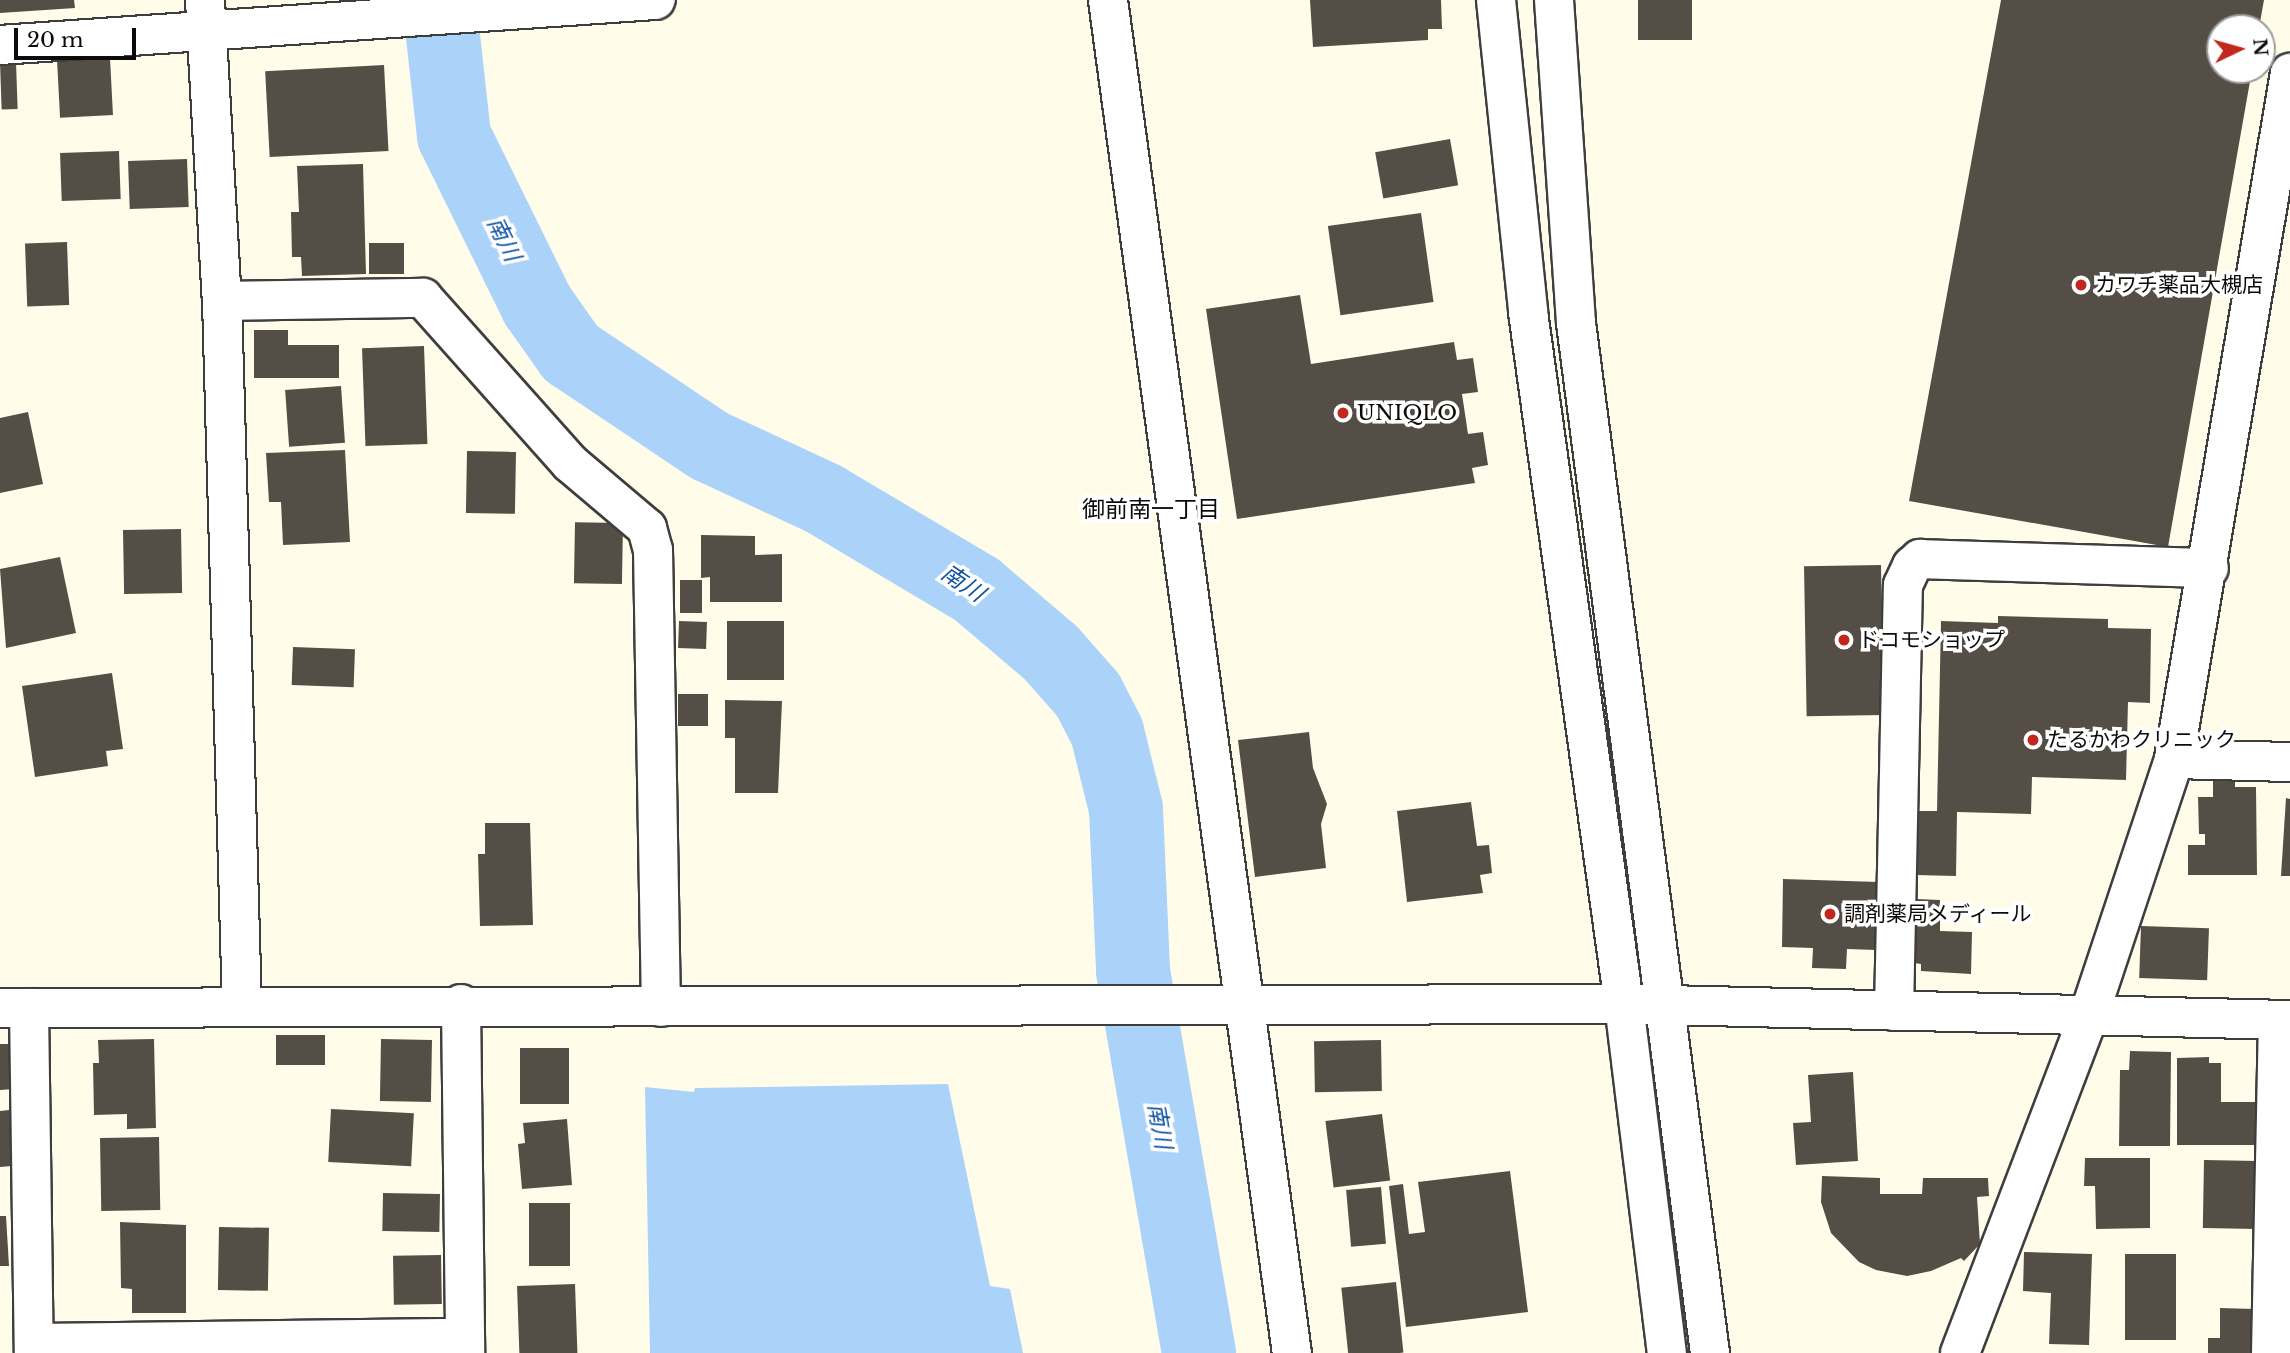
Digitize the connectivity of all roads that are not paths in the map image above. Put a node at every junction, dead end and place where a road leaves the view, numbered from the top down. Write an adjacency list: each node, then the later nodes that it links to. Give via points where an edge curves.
1 (655, 0): 5 (street, via 375,20)
2 (1108, 0): 12 (street)
3 (1496, 0): 14 (street, via 1528,312)
4 (1554, 0): 15 (street, via 1576,323)
5 (206, 17): 6 (street); 8 (street)
6 (0, 45)
7 (2290, 73): 9 (street)
8 (222, 301): 16 (street); 17 (street, via 422,298 570,463 648,528 653,550)
9 (2208, 568): 10 (street); 19 (street, via 1920,559 1912,566 1903,586)
10 (2174, 759): 11 (street); 20 (street)
11 (2290, 762)
12 (1235, 1003): 14 (street); 17 (street); 25 (street)
13 (460, 1004): 16 (street); 17 (street); 23 (street)
14 (1624, 1004): 15 (street); 26 (street)
15 (1667, 1005): 19 (street); 27 (street)
16 (242, 1006): 18 (street)
17 (661, 1007)
18 (14, 1008): 22 (street)
19 (1894, 1011): 20 (street)
20 (2089, 1015): 21 (street); 28 (street)
21 (2284, 1020): 29 (street)
22 (16, 1196): 24 (street)
23 (465, 1345): 24 (street)
24 (34, 1348)
25 (1292, 1353)
26 (1667, 1353)
27 (1710, 1353)
28 (1960, 1353)
29 (2271, 1353)

